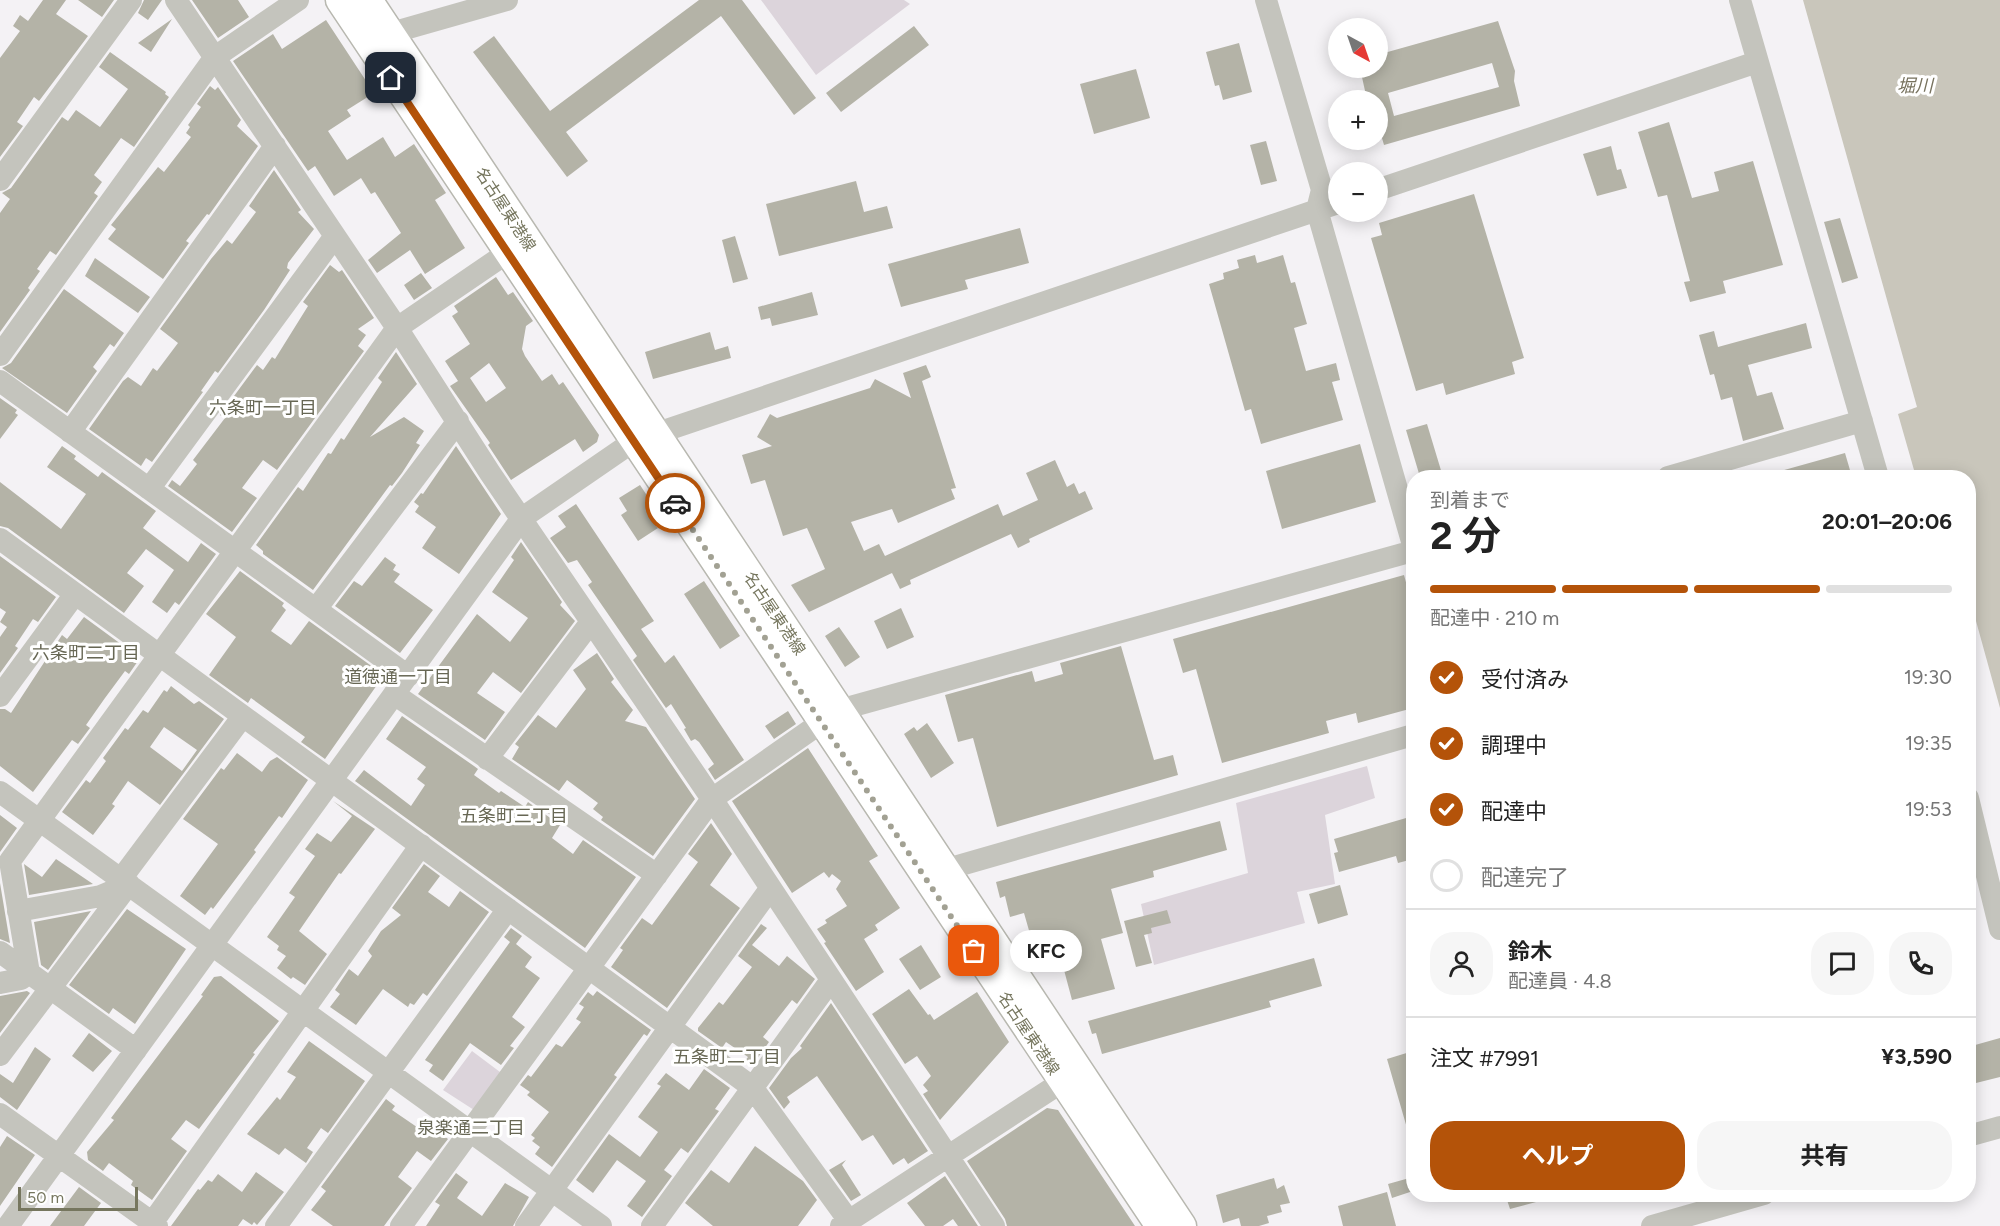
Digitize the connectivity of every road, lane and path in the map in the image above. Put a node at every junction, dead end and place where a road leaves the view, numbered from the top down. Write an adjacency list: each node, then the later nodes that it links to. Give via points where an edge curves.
1 (130, 0): 13 (street)
2 (176, 0): 10 (street)
3 (298, 0): 10 (street)
4 (340, 0): 18 (main road, 名古屋東港線)
5 (368, 0): 9 (main road, 名古屋東港線)
6 (507, 0): 9 (street)
7 (1266, 0): 16 (street, via 1322,190)
8 (1740, 0): 11 (street)
9 (391, 33): 25 (main road, 名古屋東港線)
10 (215, 57): 12 (street); 20 (street)
11 (1757, 62): 14 (street); 23 (street)
12 (275, 146): 17 (street); 24 (street)
13 (0, 180)
14 (1388, 186)
15 (1328, 206): 16 (street)
16 (1317, 210): 25 (street); 30 (street)
17 (335, 236): 19 (street); 28 (street)
18 (507, 253): 19 (street); 25 (main road, 名古屋東港線)
19 (397, 328): 22 (street); 32 (street)
20 (0, 355)
21 (0, 381): 24 (street)
22 (458, 421): 29 (street); 35 (street)
23 (1862, 421): 26 (street); 27 (street)
24 (70, 432): 28 (street)
25 (645, 438): 29 (street); 42 (main road, 名古屋東港線)
26 (1692, 470)
27 (1876, 470)
28 (149, 489): 32 (street)
29 (522, 518): 36 (street); 38 (street)
30 (1406, 521)
31 (0, 539): 34 (street)
32 (235, 551): 35 (street); 37 (street)
33 (1406, 553): 42 (street)
34 (75, 594): 37 (street); 40 (street)
35 (316, 609): 38 (street)
36 (591, 622): 44 (street); 47 (street)
37 (160, 655): 41 (street); 48 (street)
38 (408, 676): 39 (street)
39 (394, 694): 44 (street); 45 (street)
40 (0, 696)
41 (243, 716): 45 (street); 54 (street)
42 (831, 716): 47 (street); 53 (main road, 名古屋東港線)
43 (1406, 737): 53 (street)
44 (487, 759): 52 (street)
45 (332, 781): 50 (street); 59 (street)
46 (0, 792): 48 (street)
47 (712, 799): 52 (street); 55 (street)
48 (40, 820): 51 (street); 54 (street)
49 (1976, 831): 58 (street)
50 (421, 845): 56 (street); 66 (street)
51 (5, 860): 57 (street)
52 (657, 875): 61 (street)
53 (938, 875): 71 (main road, 名古屋東港線); 91 (main road, 名古屋東港線)
54 (125, 882): 57 (street, via 101,896); 59 (street); 65 (street)
55 (770, 889): 63 (street); 67 (street)
56 (508, 909): 61 (street); 70 (street)
57 (18, 911): 62 (street)
58 (2000, 929)
59 (212, 945): 66 (street); 68 (street)
60 (0, 952): 62 (street)
61 (589, 968): 67 (street); 75 (street)
62 (29, 973): 64 (street, via 21,979); 65 (street)
63 (831, 980): 72 (street); 78 (street)
64 (0, 982)
65 (51, 989): 68 (street); 69 (street)
66 (304, 1011): 70 (street); 82 (street)
67 (670, 1027): 72 (street); 79 (street)
68 (136, 1050): 77 (street)
69 (0, 1055)
70 (388, 1072): 75 (street); 84 (street)
71 (1062, 1082): 78 (street); 90 (main road, 名古屋東港線)
72 (753, 1087): 81 (street); 88 (street)
73 (0, 1114): 77 (street)
74 (2000, 1127): 76 (street)
75 (470, 1131): 79 (street); 85 (street)
76 (1976, 1134)
77 (59, 1156): 82 (street); 83 (street)
78 (948, 1157): 81 (street); 89 (street)
79 (551, 1190): 86 (street); 87 (street)
80 (1724, 1202): 92 (street)
81 (845, 1223)
82 (153, 1225)
83 (8, 1226)
84 (276, 1226)
85 (401, 1226)
86 (526, 1226)
87 (601, 1226)
88 (652, 1226)
89 (994, 1226)
90 (1160, 1226)
91 (1182, 1226)
92 (1652, 1226)

